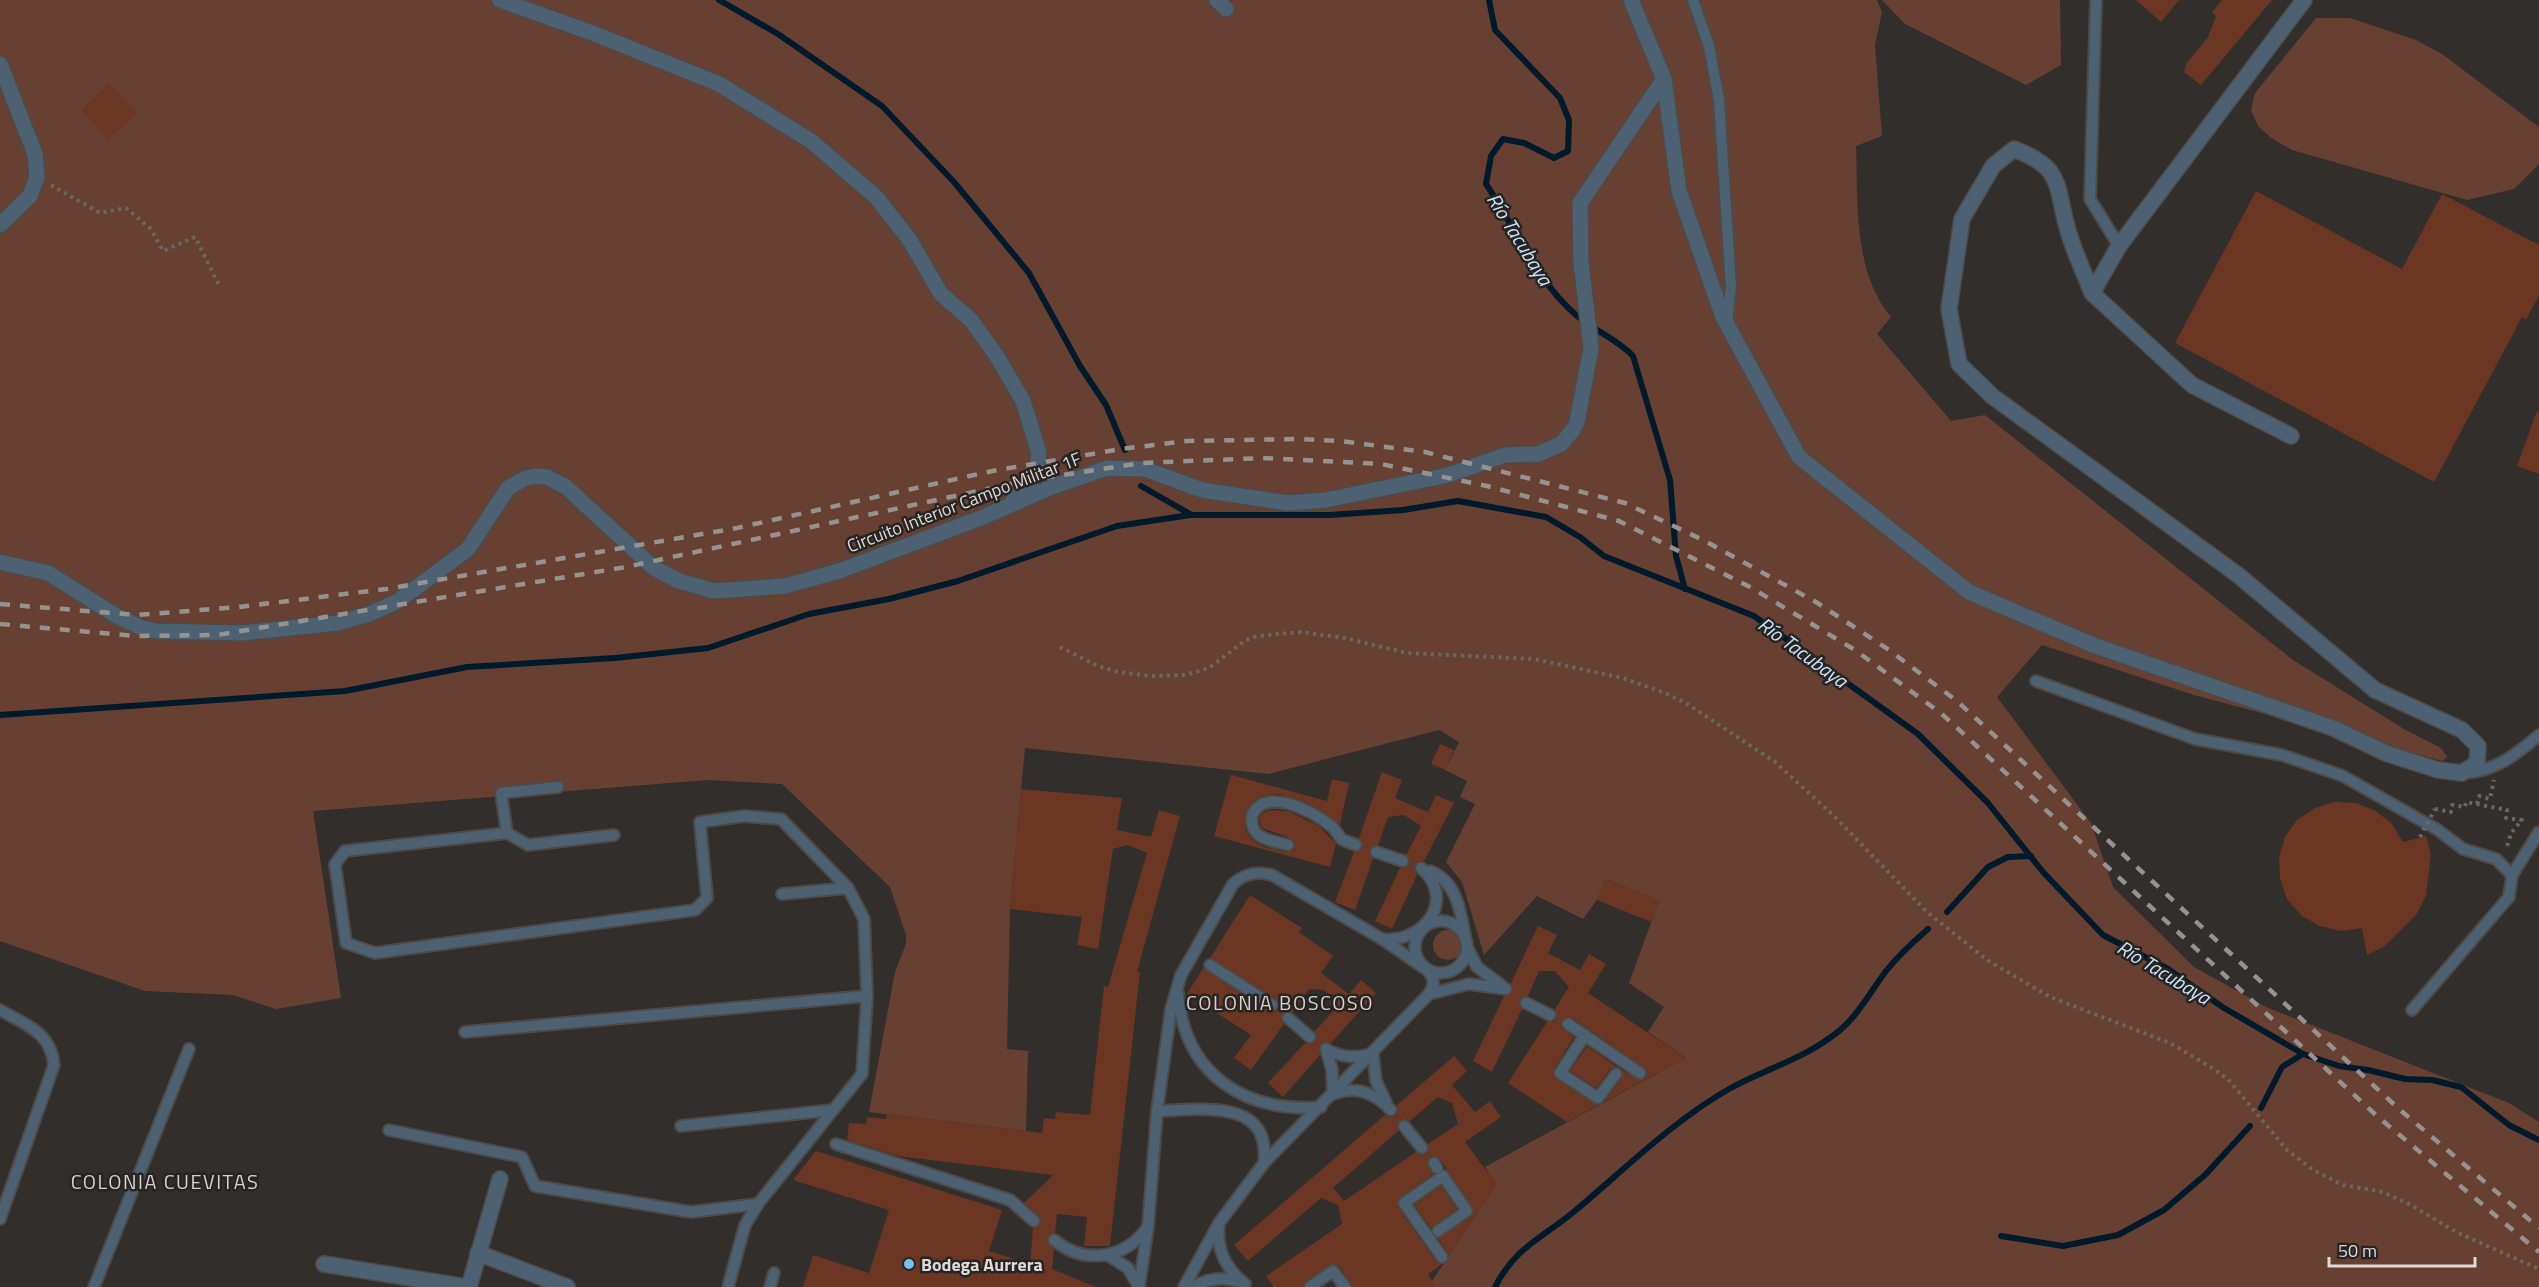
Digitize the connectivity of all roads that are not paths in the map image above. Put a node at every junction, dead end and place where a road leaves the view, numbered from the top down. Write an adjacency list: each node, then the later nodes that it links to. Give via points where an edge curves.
1 (500, 0): 13 (street, via 720,84 811,141 876,197 909,239 941,294 971,320 1023,401 1039,453 1035,475)
2 (1631, 0): 7 (street)
3 (1693, 0): 11 (lane, via 1719,91 1731,287)
4 (2096, 0): 9 (lane, via 2090,199)
5 (2304, 0): 9 (street)
6 (0, 64): 8 (street, via 35,154 37,177 30,196)
7 (1664, 79): 11 (street, via 1679,191); 13 (street, Circuito Interior Campo Militar 1F, via 1580,203 1581,262 1592,348 1573,430 1561,444 1538,454 1505,455 1448,475 1326,500 1288,503 1202,490 1151,471 1120,467 1094,472)
8 (0, 225)
9 (2120, 246): 10 (street)
10 (2092, 293): 12 (street, via 2192,385); 17 (street, via 2067,228 2059,183 2038,158 2014,149 1993,166 1962,219 1949,309 1959,364 1992,396 2238,575 2375,690 2462,730 2478,746 2477,763)
11 (1727, 325): 17 (street, via 1799,458 1969,592 2093,645 2333,728 2388,754 2438,770)
12 (2291, 436)
13 (1008, 506): 14 (street, Circuito Interior Campo Militar 1F, via 839,571 785,586 714,591 679,581 654,568 557,481 536,476 508,488 468,549 398,601 337,623 242,633 142,628 56,576)
14 (0, 561)
15 (2036, 681): 26 (lane, via 2195,739 2282,755 2343,776 2438,830 2463,849 2496,859)
16 (2539, 735): 17 (lane, via 2516,755 2488,769)
17 (2463, 773)
18 (558, 787): 20 (lane, via 501,792)
19 (2539, 832): 26 (lane)
20 (507, 833): 21 (lane, via 528,845); 27 (lane, via 345,851 334,864 346,943 375,953 695,910 706,898 700,822 744,816 781,819)
21 (614, 836)
22 (1288, 845): 23 (lane, via 1255,833 1252,815 1259,805 1271,801 1300,809 1330,825 1341,839)
23 (1356, 845)
24 (1376, 852): 25 (lane)
25 (1403, 861)
26 (2512, 875): 41 (lane, via 2508,897)
27 (848, 888): 28 (lane); 37 (lane, via 864,919)
28 (782, 894)
29 (1422, 928): 30 (lane, via 1404,938); 31 (lane, via 1441,921 1451,923); 31 (lane, via 1434,911 1436,892 1434,879 1421,868 1437,874 1453,891); 33 (lane, via 1414,945 1420,964)
30 (1382, 939): 33 (lane); 35 (lane, via 1272,875 1254,873 1239,879 1228,890)
31 (1466, 941): 34 (lane, via 1461,965); 36 (lane, via 1477,967 1506,989 1469,984)
32 (1210, 965): 39 (lane)
33 (1427, 970): 34 (lane, via 1445,974); 36 (lane, via 1433,980)
34 (1453, 970): 36 (lane)
35 (1181, 975): 53 (lane, via 1178,991 1184,1026 1210,1071 1253,1100 1286,1108); 55 (lane, via 1171,1009)
36 (1429, 994): 49 (lane)
37 (867, 996): 45 (lane); 54 (lane, via 862,1074)
38 (1526, 1003): 42 (lane)
39 (1272, 1005)
40 (0, 1010): 64 (lane, via 42,1035 53,1048 54,1065)
41 (2412, 1010)
42 (1550, 1015)
43 (1288, 1018): 47 (lane)
44 (1568, 1024): 46 (lane)
45 (465, 1032)
46 (1585, 1035): 50 (lane); 51 (lane, via 1560,1073 1598,1098)
47 (1310, 1037)
48 (189, 1049): 76 (lane)
49 (1373, 1054): 52 (lane); 52 (lane, via 1346,1057 1326,1049); 52 (lane, via 1376,1081 1391,1110 1365,1092 1342,1090)
50 (1640, 1073)
51 (1616, 1074)
52 (1333, 1094): 53 (lane)
53 (1321, 1107): 61 (lane)
54 (833, 1110): 56 (lane); 63 (lane)
55 (1157, 1111): 61 (lane, via 1220,1109 1242,1114 1261,1136); 67 (lane)
56 (681, 1126)
57 (1404, 1126): 60 (lane)
58 (389, 1130): 63 (lane, via 522,1157 534,1186 692,1212)
59 (836, 1144): 65 (lane, via 1010,1200)
60 (1422, 1148)
61 (1264, 1163): 66 (lane)
62 (500, 1179): 70 (street)
63 (758, 1204): 79 (lane, via 745,1225)
64 (0, 1219)
65 (1034, 1221)
66 (1219, 1223): 75 (lane, via 1222,1256); 82 (lane)
67 (1148, 1227): 71 (lane, via 1132,1245); 81 (lane)
68 (1438, 1231): 72 (lane, via 1467,1211 1443,1176 1404,1203)
69 (1054, 1240): 71 (lane, via 1066,1250)
70 (478, 1253): 77 (street); 78 (street)
71 (1109, 1256): 81 (lane, via 1128,1268)
72 (1442, 1257)
73 (324, 1264): 77 (street)
74 (774, 1273): 80 (lane)
75 (1248, 1286): 83 (lane, via 1223,1278)
76 (94, 1287)
77 (468, 1287)
78 (567, 1287)
79 (728, 1287)
80 (770, 1287)
81 (1139, 1287)
82 (1184, 1287)
83 (1193, 1287)
84 (1310, 1287): 85 (lane, via 1333,1270)
85 (1345, 1287)

